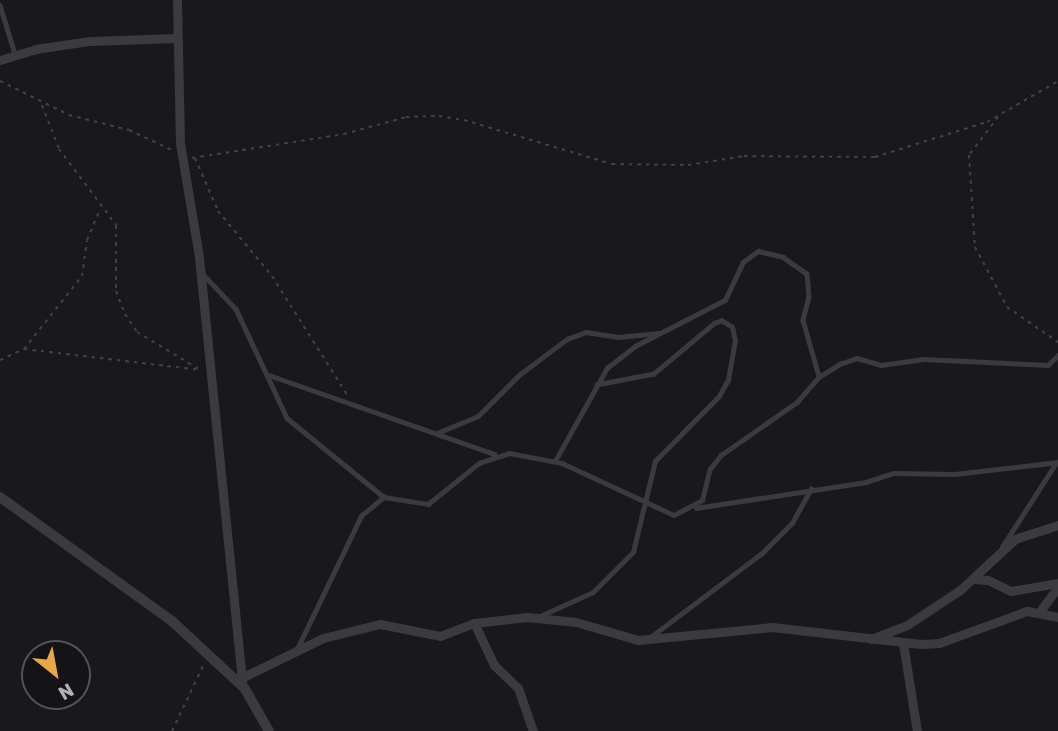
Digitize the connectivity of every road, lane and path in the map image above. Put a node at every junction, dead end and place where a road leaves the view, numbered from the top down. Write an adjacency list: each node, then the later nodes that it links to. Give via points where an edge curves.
1 (177, 0): 3 (street)
2 (0, 5): 4 (lane)
3 (177, 38): 4 (street, via 90,41); 10 (street)
4 (15, 55): 5 (street)
5 (0, 60)
6 (1058, 81): 9 (path)
7 (0, 82): 8 (path)
8 (42, 104): 10 (path, via 141,134); 12 (path, via 60,149)
9 (998, 117): 11 (path, via 902,152 849,158 744,156 688,165 612,164 439,116 406,117 344,134); 15 (path, via 993,130 969,155 975,247 1007,307)
10 (183, 158): 11 (path); 13 (street)
11 (195, 158): 23 (path, via 218,211 272,276 313,345)
12 (101, 209): 16 (path, via 87,240 82,276); 19 (path, via 118,233 116,291 125,314 137,331)
13 (201, 272): 19 (street); 20 (lane, via 236,309)
14 (660, 333): 21 (lane, via 725,300 743,262 766,250 801,266 807,274 809,293 803,320); 22 (lane, via 616,358); 24 (lane, via 618,337 586,332 567,339 519,375 478,416)
15 (1058, 342)
16 (24, 349): 18 (path); 19 (path)
17 (1058, 355): 21 (lane, via 1048,365 924,359 881,365 858,358)
18 (0, 360)
19 (205, 371): 46 (street)
20 (266, 374): 23 (lane); 30 (lane, via 287,418)
21 (819, 377): 32 (lane, via 797,402 721,455)
22 (597, 385): 26 (lane); 31 (lane, via 654,374 718,321 732,327 734,352 723,390 655,461)
23 (362, 408): 24 (lane)
24 (437, 433): 25 (lane)
25 (494, 455): 26 (lane, via 536,455); 30 (lane, via 428,504)
26 (555, 461): 31 (lane)
27 (1057, 462): 28 (lane, via 945,475 893,472 866,482); 34 (lane)
28 (812, 488): 32 (lane); 41 (lane, via 792,523 761,554 672,623)
29 (0, 497): 45 (street, via 173,622)
30 (384, 498): 44 (lane, via 361,516)
31 (643, 502): 32 (lane, via 674,515); 39 (lane, via 641,534 615,575 593,592)
32 (694, 508)
33 (1058, 525): 34 (street, via 1028,532)
34 (1000, 550): 35 (street)
35 (972, 579): 36 (street, via 988,580 1011,591); 42 (street, via 907,625)
36 (1058, 585): 37 (street)
37 (1040, 611): 38 (street); 43 (street, via 1010,616 939,643)
38 (1058, 617)
39 (536, 618): 40 (street); 41 (street, via 576,622)
40 (474, 622): 44 (street, via 440,636 395,625 360,626); 49 (street, via 494,665 518,688)
41 (642, 640): 42 (street, via 772,627)
42 (866, 641): 43 (street)
43 (903, 643): 50 (street)
44 (296, 649): 46 (street)
45 (210, 655): 46 (street); 47 (path)
46 (242, 683): 48 (street)
47 (172, 731)
48 (269, 731)
49 (533, 731)
50 (917, 731)

